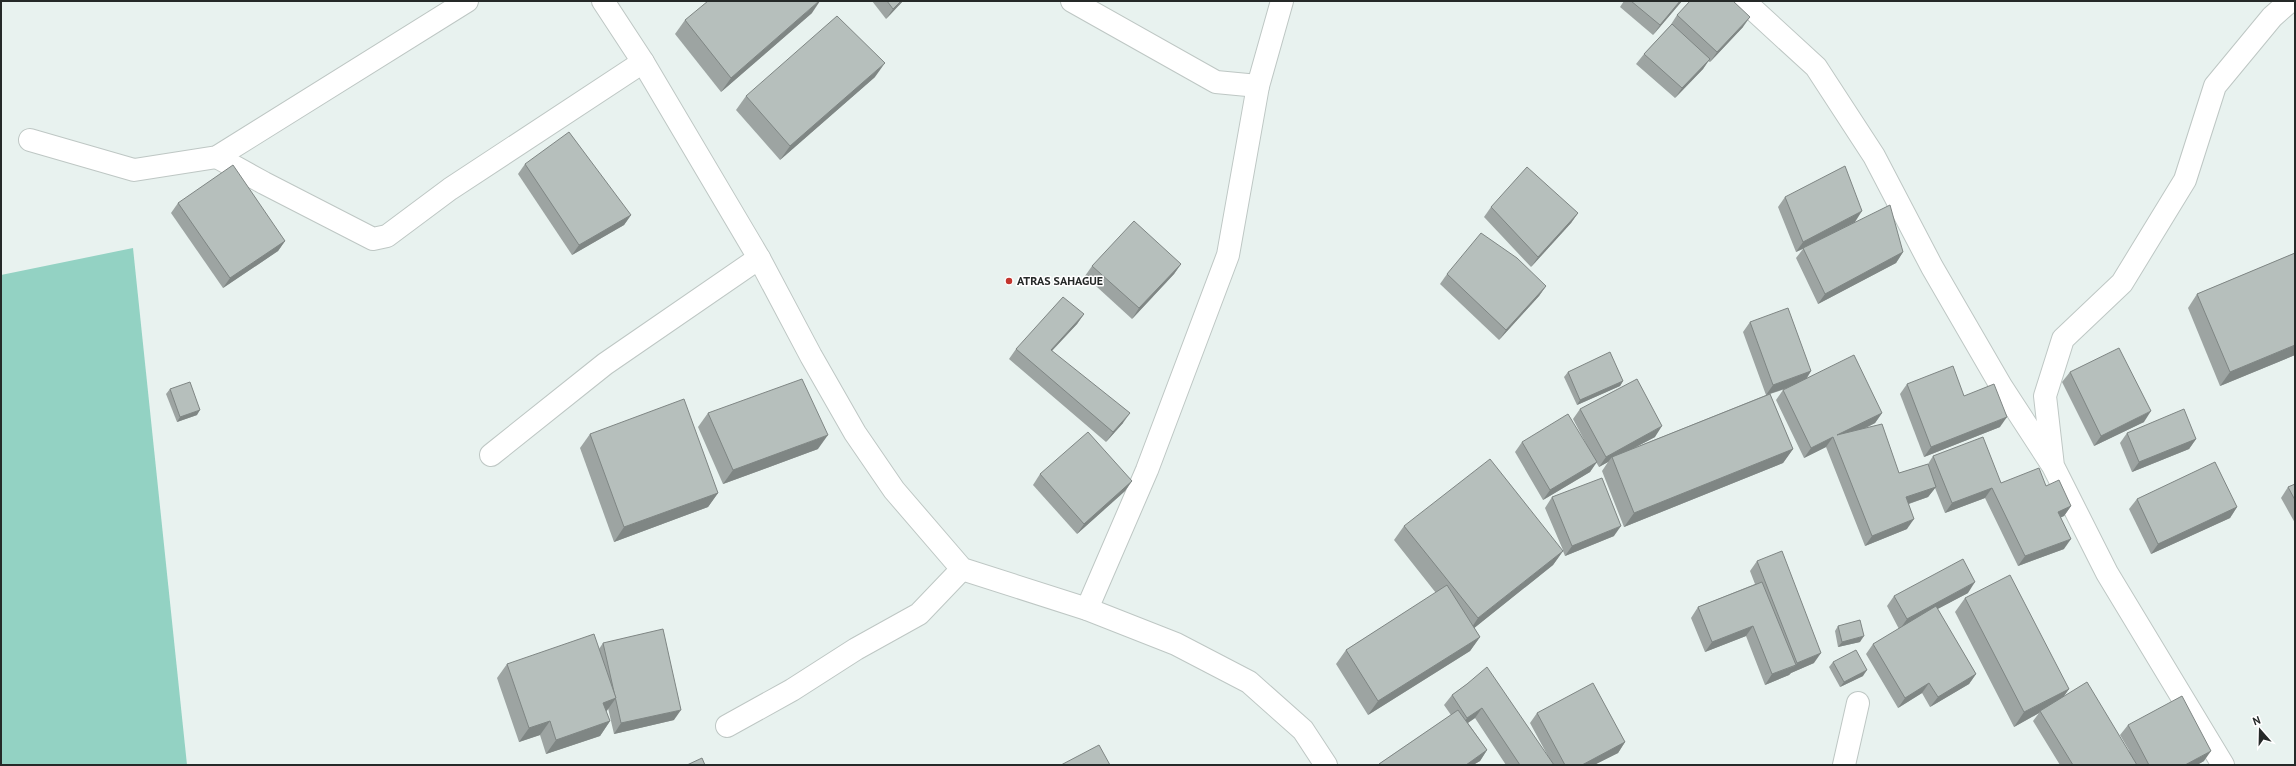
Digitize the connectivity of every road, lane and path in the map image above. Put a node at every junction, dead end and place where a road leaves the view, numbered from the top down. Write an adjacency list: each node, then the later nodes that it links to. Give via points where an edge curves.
1 (466, 1): 10 (street)
2 (603, 1): 7 (street)
3 (1072, 1): 8 (street, via 1216,82)
4 (1282, 1): 8 (street)
5 (1744, 1): 13 (street, via 1816,67 1874,156 1932,267 2001,386)
6 (2290, 1): 13 (street, via 2272,17 2215,86 2185,180 2122,283 2063,339 2045,396)
7 (643, 62): 10 (street, via 450,189 387,236 373,239); 11 (street)
8 (1258, 86): 15 (street, via 1228,254 1147,470)
9 (30, 140): 10 (street, via 134,170)
10 (217, 157)
11 (759, 258): 12 (street, via 605,364); 14 (street, via 855,433 894,490)
12 (491, 455)
13 (2053, 466): 20 (street, via 2107,573)
14 (962, 569): 15 (street); 17 (street, via 919,614)
15 (1087, 609): 18 (street, via 1176,644 1249,682 1303,730)
16 (1858, 703): 19 (street)
17 (727, 726)
18 (1326, 765)
19 (1844, 765)
20 (2223, 765)

